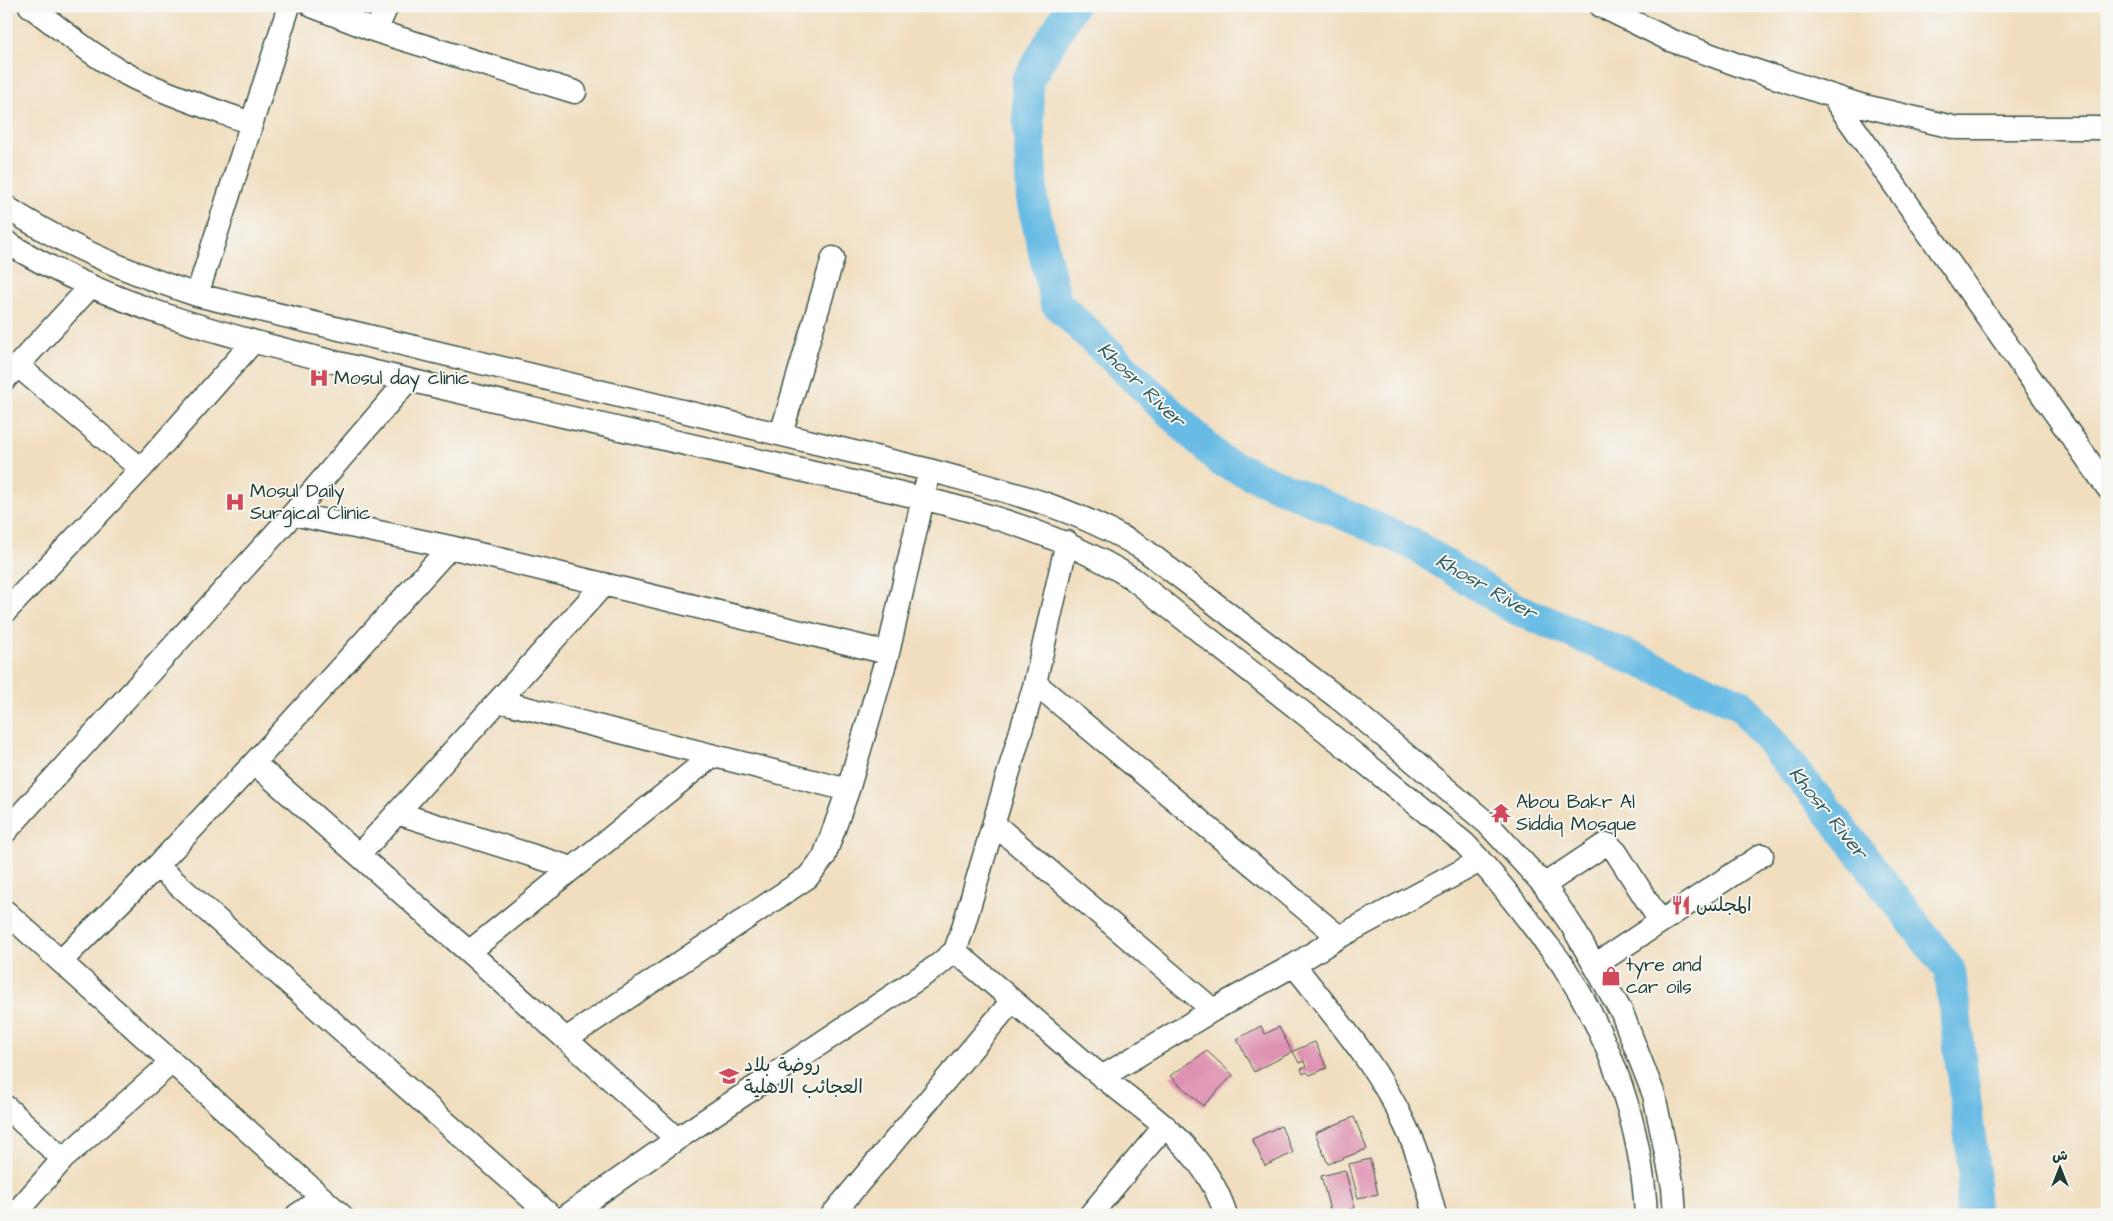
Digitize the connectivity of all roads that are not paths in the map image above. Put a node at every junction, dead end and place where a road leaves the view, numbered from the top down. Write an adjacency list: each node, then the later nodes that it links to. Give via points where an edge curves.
1 (30, 6): 9 (street, via 133,78)
2 (289, 6): 9 (street)
3 (312, 6): 6 (street)
4 (386, 6): 6 (street)
5 (1601, 6): 8 (street, via 1670,40)
6 (376, 31): 7 (street)
7 (575, 92)
8 (1832, 96): 10 (street, via 1957,128); 22 (street)
9 (251, 123): 15 (street)
10 (2107, 128)
11 (6, 208): 15 (street, via 91,254 151,280)
12 (6, 242): 14 (street)
13 (833, 258): 19 (street)
14 (91, 286): 16 (street, via 144,309); 17 (street)
15 (197, 295): 19 (street)
16 (253, 342): 18 (street); 20 (street)
17 (12, 372): 20 (street)
18 (408, 380): 23 (street); 24 (street)
19 (781, 434): 21 (street)
20 (140, 469): 28 (street)
21 (929, 470): 23 (street); 32 (street, via 1046,502 1118,533)
22 (2107, 487)
23 (924, 498): 25 (street); 29 (street)
24 (293, 514): 26 (street); 39 (street)
25 (1067, 542): 30 (street); 33 (street, via 1132,578)
26 (450, 547): 27 (street); 35 (street)
27 (604, 584): 29 (street); 31 (street)
28 (6, 611)
29 (888, 653): 36 (street)
30 (1035, 683): 38 (street); 48 (street)
31 (499, 701): 34 (street); 37 (street)
32 (1342, 701): 33 (street); 45 (street, via 1488,824)
33 (1321, 727): 42 (street, via 1464,843)
34 (712, 756): 36 (street); 44 (street)
35 (254, 764): 40 (street); 43 (street)
36 (848, 790): 56 (street, via 824,857 808,876)
37 (397, 813): 40 (street); 44 (street)
38 (994, 824): 49 (street); 55 (street)
39 (6, 831)
40 (359, 855): 50 (street)
41 (1762, 855): 47 (street)
42 (1480, 861): 48 (street); 73 (street, via 1564,967 1596,1024 1613,1064 1637,1146)
43 (157, 866): 51 (street); 67 (street)
44 (572, 868): 50 (street)
45 (1544, 885): 47 (street, via 1604,845 1609,845); 52 (street)
46 (6, 912): 51 (street)
47 (1660, 922): 52 (street)
48 (1339, 937): 53 (street)
49 (955, 951): 54 (street); 61 (street)
50 (469, 952): 56 (street)
51 (61, 961): 57 (street)
52 (1594, 965): 74 (street, via 1622,1013 1654,1095)
53 (1294, 966): 55 (street); 72 (street, via 1369,1063 1405,1124 1425,1174)
54 (1012, 1001): 58 (street); 69 (street)
55 (1213, 1010): 58 (street)
56 (566, 1040): 61 (street)
57 (172, 1062): 62 (street); 63 (street)
58 (1102, 1077): 60 (street)
59 (6, 1107): 62 (street)
60 (1165, 1126): 70 (street); 71 (street, via 1197,1159 1221,1197)
61 (677, 1139): 68 (street)
62 (63, 1159): 64 (street)
63 (322, 1198): 65 (street); 66 (street)
64 (14, 1215)
65 (297, 1215)
66 (341, 1215)
67 (550, 1215)
68 (568, 1215)
69 (832, 1215)
70 (1090, 1215)
71 (1226, 1215)
72 (1435, 1215)
73 (1646, 1215)
74 (1676, 1215)

